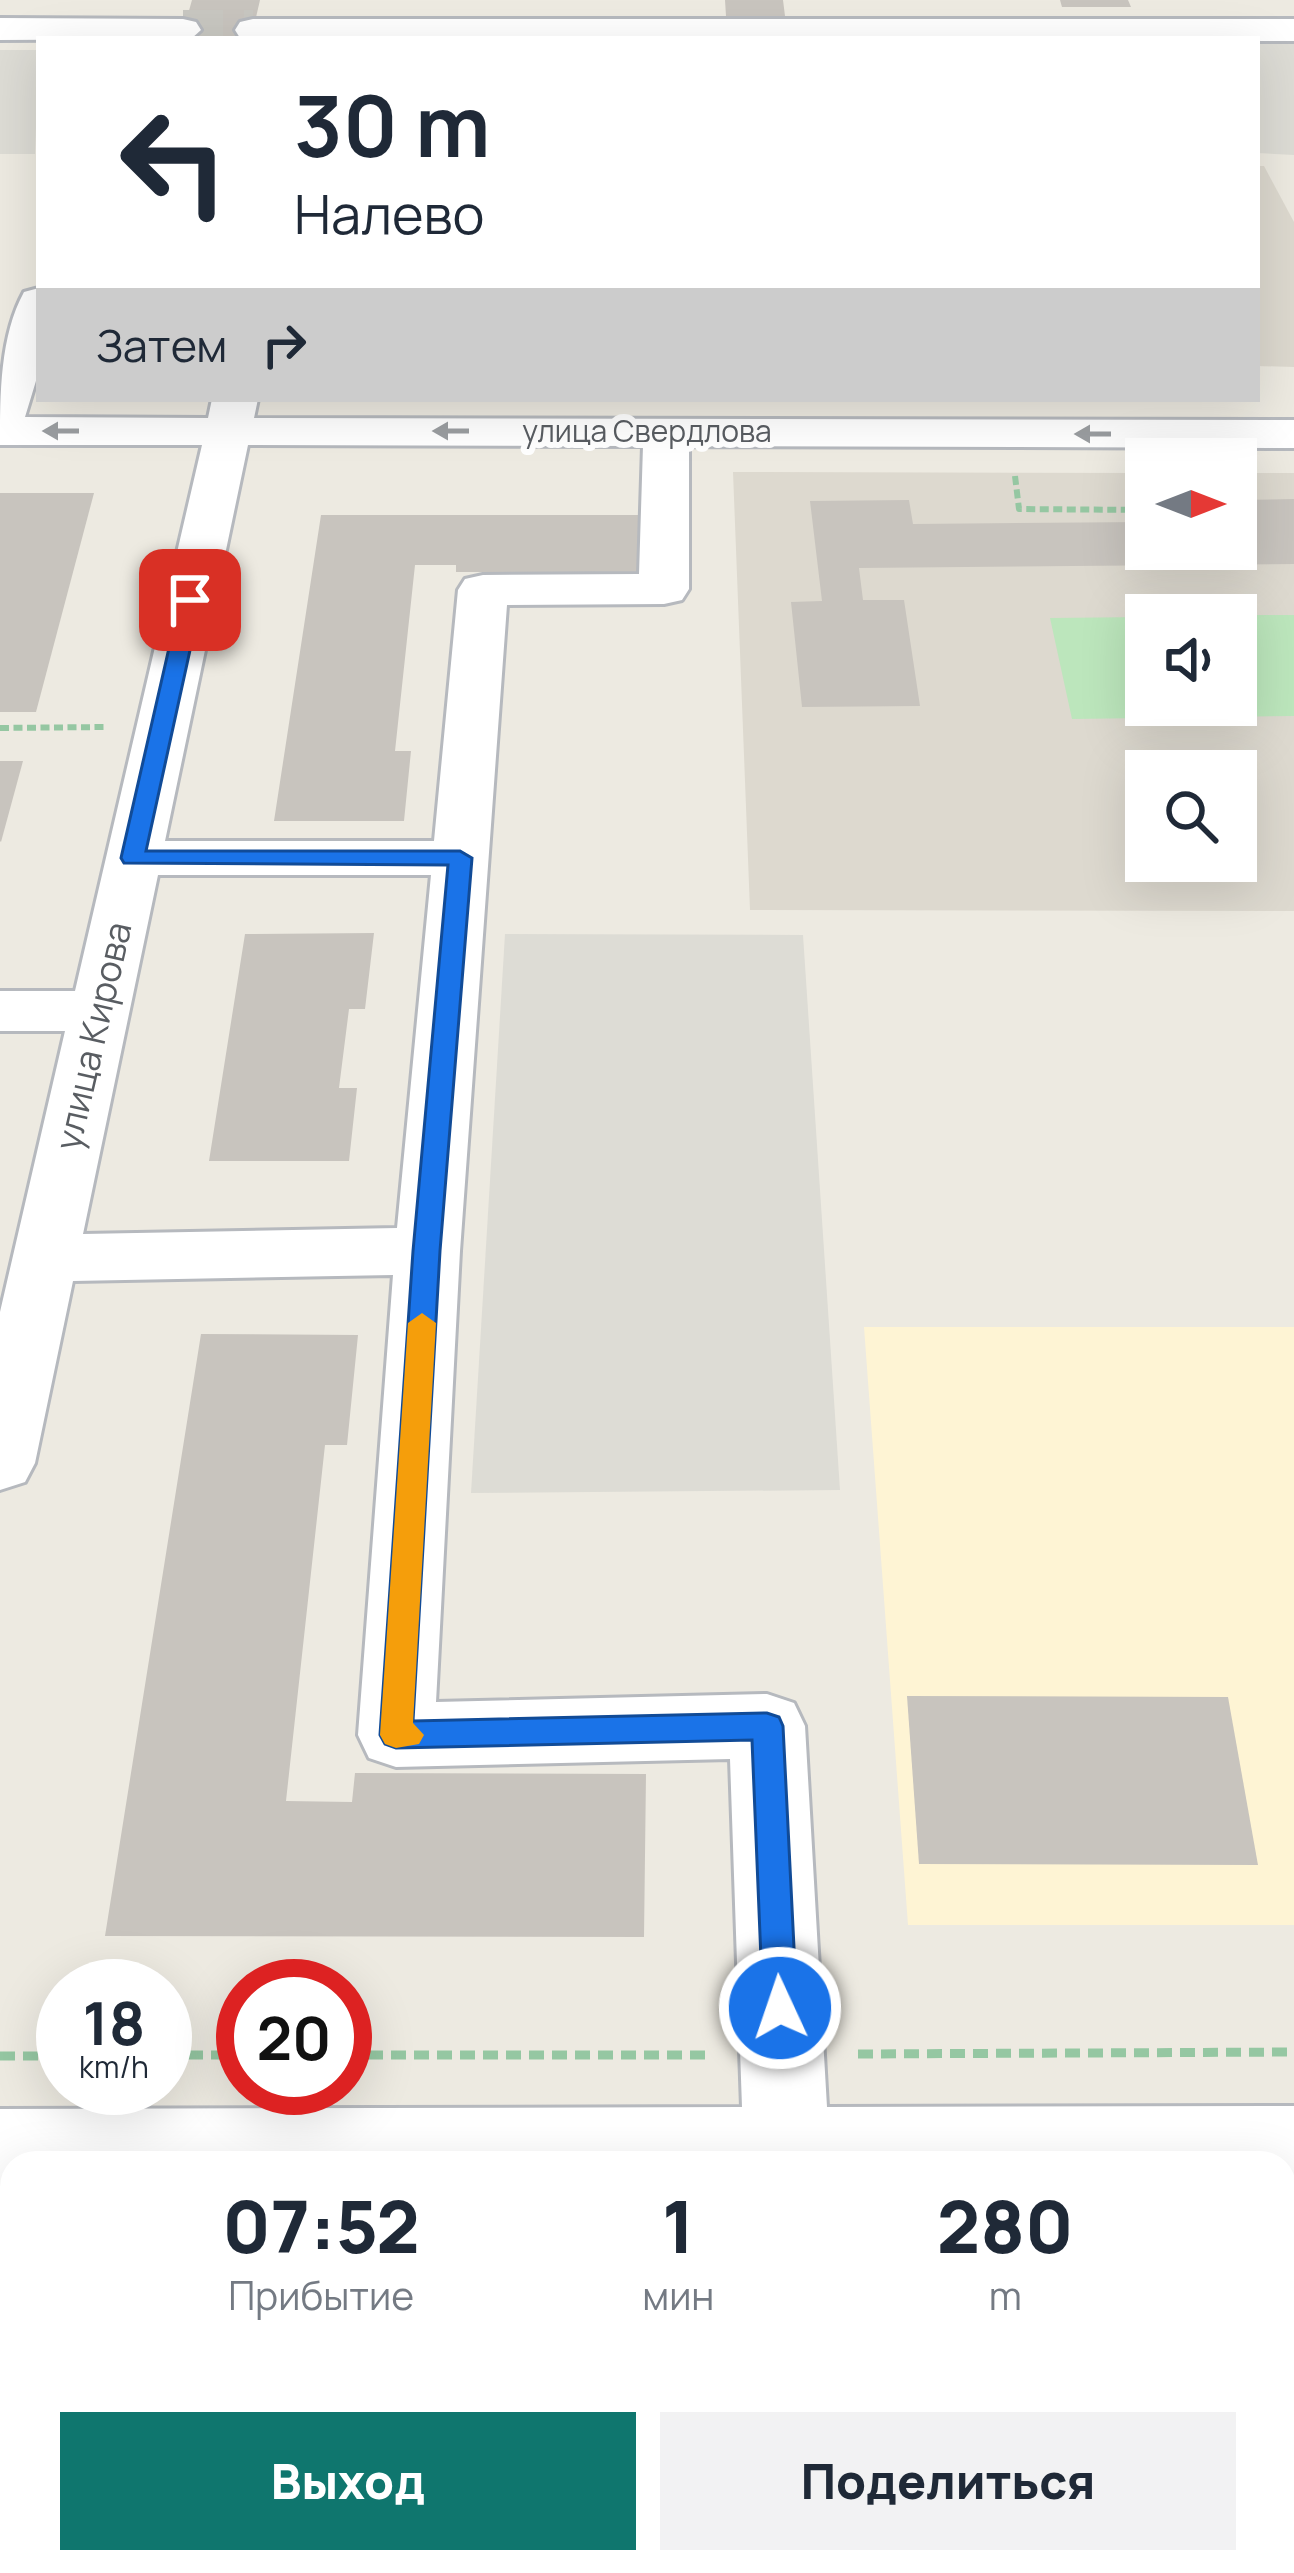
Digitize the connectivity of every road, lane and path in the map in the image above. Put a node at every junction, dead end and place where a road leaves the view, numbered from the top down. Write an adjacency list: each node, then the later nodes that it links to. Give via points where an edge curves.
1 (710, 15): 5 (street); 10 (street)
2 (1148, 15): 5 (street); 9 (street)
3 (126, 23): 6 (street); 7 (street)
4 (317, 23): 8 (street); 10 (street)
5 (936, 23)
6 (0, 28)
7 (183, 30)
8 (253, 30)
9 (1294, 30)
10 (562, 34)
11 (0, 296): 12 (street)
12 (36, 298)
13 (36, 308): 17 (street)
14 (232, 415): 15 (street, улица Свердлова, one-way to 14); 17 (street, улица Свердлова, one-way to 17); 21 (street, улица Кирова)
15 (534, 415): 18 (street, улица Свердлова)
16 (1006, 417): 18 (street, улица Свердлова); 19 (street, улица Свердлова, one-way to 16); 20 (path, via 1019,509)
17 (0, 428)
18 (666, 432): 24 (street, via 664,589 483,590)
19 (1294, 434)
20 (1125, 510)
21 (162, 727): 22 (path); 23 (street, улица Кирова)
22 (0, 728)
23 (133, 858): 24 (street); 26 (street, улица Кирова)
24 (460, 858): 27 (street)
25 (0, 1011): 26 (street)
26 (98, 1011): 28 (street, улица Кирова)
27 (427, 1251): 28 (street); 32 (street, via 396,1735 767,1726)
28 (44, 1258): 29 (street, улица Кирова)
29 (0, 1463)
30 (0, 2056): 31 (path)
31 (36, 2056)
32 (786, 2144): 33 (street); 34 (street)
33 (1294, 2146)
34 (0, 2150)

